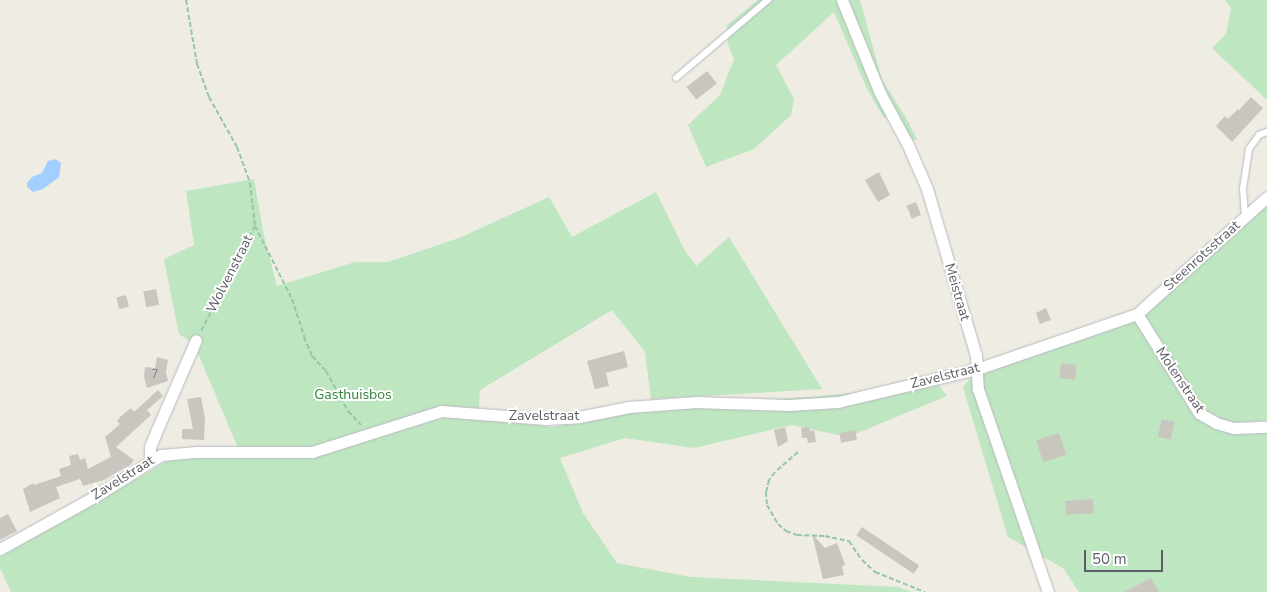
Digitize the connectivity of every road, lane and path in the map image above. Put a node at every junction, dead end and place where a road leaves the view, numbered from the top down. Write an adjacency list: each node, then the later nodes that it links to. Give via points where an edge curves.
1 (186, 0): 8 (path, Wolvenstraat, via 197,64 209,97 237,146 250,183)
2 (768, 0): 4 (lane)
3 (842, 0): 11 (street, Meistraat, via 880,93 927,189 976,356)
4 (676, 78)
5 (1267, 132): 7 (lane, via 1259,135 1249,149 1243,189)
6 (1267, 197): 7 (street, Steenrotsstraat)
7 (1245, 217): 9 (street, Steenrotsstraat)
8 (255, 226): 10 (path, Wolvenstraat); 13 (path, via 292,299 312,356 326,371 348,411)
9 (1137, 314): 11 (street, Zavelstraat); 12 (street, Molenstraat, via 1199,413 1234,428)
10 (196, 340): 15 (street, via 150,447)
11 (977, 369): 13 (street, Zavelstraat, via 838,402 697,402 629,407 579,417 546,419 441,411); 18 (street, Meistraat, via 978,388)
12 (1267, 427)
13 (369, 434): 15 (street, Zavelstraat, via 312,452 178,452)
14 (798, 452): 17 (path, via 769,480 767,505 775,519 786,531 797,535 850,541 867,566)
15 (150, 460): 16 (street, Zavelstraat, via 94,497)
16 (0, 549)
17 (925, 592)
18 (1048, 592)

